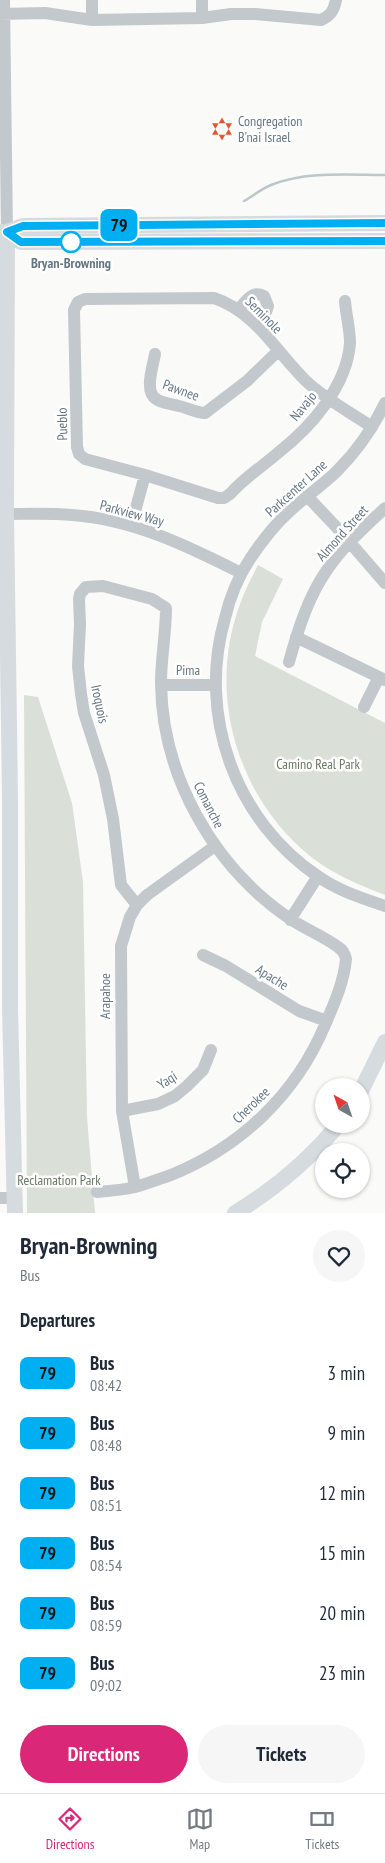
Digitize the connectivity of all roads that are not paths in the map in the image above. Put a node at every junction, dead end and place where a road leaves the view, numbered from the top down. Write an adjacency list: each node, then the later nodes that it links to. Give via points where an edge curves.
1 (4, 0): 5 (street)
2 (92, 0): 7 (street)
3 (202, 0): 6 (street)
4 (336, 0): 6 (street, via 329,16 320,20 255,14)
5 (2, 14): 7 (street, via 45,14); 8 (street)
6 (202, 18): 7 (street)
7 (92, 20)
8 (3, 78): 10 (street)
9 (385, 223): 10 (main road, via 23,226)
10 (4, 232): 11 (main road, via 21,242); 25 (main road)
11 (385, 241)
12 (344, 301): 18 (street, Navajo, via 349,350)
13 (78, 302): 14 (street, Seminole, via 85,299 214,298); 21 (street, Pueblo, via 74,310 79,454 85,459)
14 (239, 309): 15 (street, Seminole); 15 (street, via 253,294 264,296 268,306 266,312)
15 (254, 323): 16 (street, Seminole)
16 (278, 351): 17 (street, Pawnee, via 248,381 206,413 158,401 151,395); 18 (street, Seminole, via 306,382)
17 (155, 354)
18 (328, 399): 20 (street, Seminole); 23 (street, Navajo, via 290,444)
19 (385, 403): 20 (street, Parkcenter Lane)
20 (372, 426): 22 (street, Parkcenter Lane, via 346,462)
21 (145, 475): 23 (street, Pueblo); 26 (street)
22 (307, 496): 27 (street); 28 (street, Parkcenter Lane, via 264,539)
23 (224, 498)
24 (385, 508): 27 (street, Almond Street)
25 (6, 514): 26 (street, Parkview Way, via 73,514); 37 (main road)
26 (131, 526): 28 (street, Parkview Way, via 176,542)
27 (350, 543): 29 (street); 31 (street, Almond Street, via 326,571 301,619)
28 (241, 573): 35 (street, Parkcenter Lane, via 220,633)
29 (385, 583)
30 (166, 608): 34 (street, Comanche); 40 (street, Iroquois, via 152,599 103,586 86,587 79,599 78,666 84,713 104,774 121,885)
31 (296, 637): 32 (street, Almond Street); 33 (street)
32 (289, 662)
33 (382, 679): 36 (street)
34 (161, 685): 35 (street, Pima); 38 (street, Comanche, via 173,760 193,808)
35 (216, 685): 39 (street, Parkcenter Lane, via 223,744 242,791 273,837)
36 (364, 707)
37 (5, 798): 45 (main road)
38 (215, 846): 40 (street, Arapahoe); 42 (street, Comanche, via 239,876)
39 (318, 876): 41 (street, Parkcenter Lane, via 351,894); 42 (street)
40 (137, 905): 50 (street, Arapahoe, via 121,946)
41 (385, 906)
42 (290, 920): 43 (street, Comanche)
43 (345, 954): 46 (street, Cherokee, via 345,966)
44 (203, 955): 46 (street, Apache, via 299,1011)
45 (5, 1008): 54 (main road)
46 (327, 1022): 52 (street, Cherokee, via 312,1054 294,1081 250,1128 230,1144 186,1169)
47 (385, 1042): 49 (main road)
48 (211, 1050): 50 (street, Yaqi, via 203,1070 176,1096 158,1104)
49 (367, 1078)
50 (122, 1111): 52 (street, Arapahoe)
51 (331, 1133): 55 (main road, via 289,1176)
52 (135, 1187): 53 (street, Cherokee)
53 (97, 1192)
54 (10, 1203)
55 (235, 1213)

